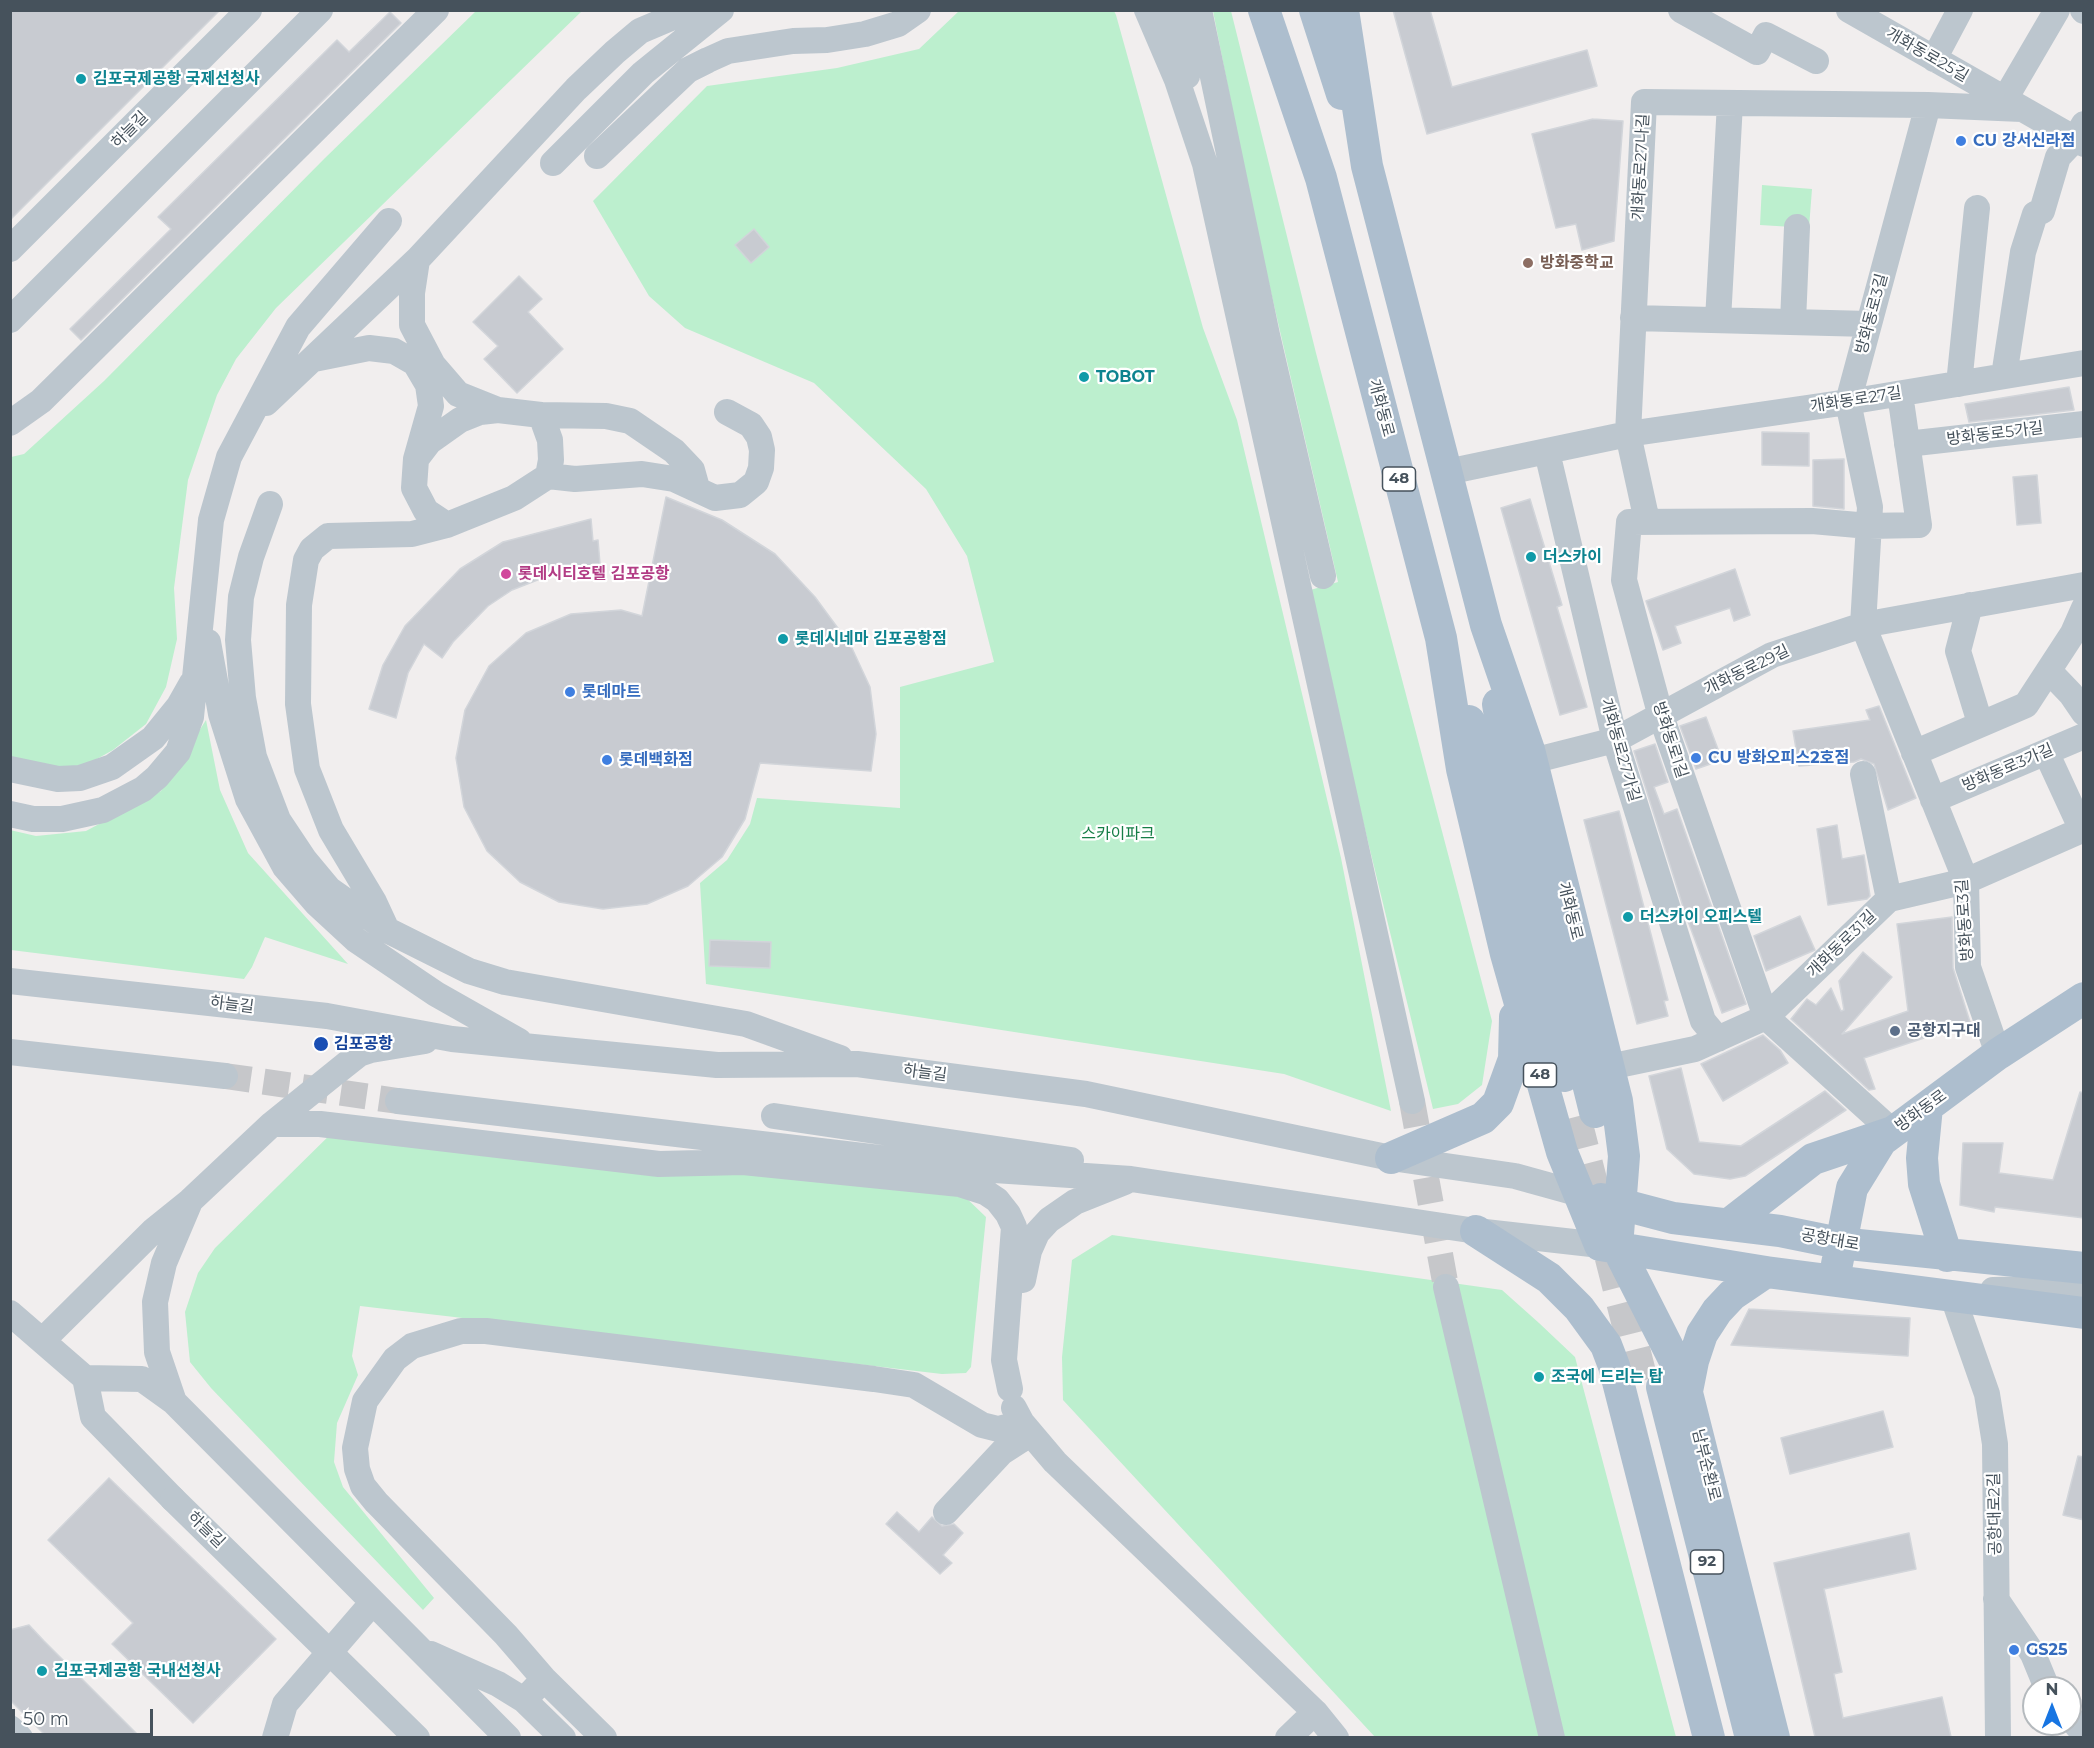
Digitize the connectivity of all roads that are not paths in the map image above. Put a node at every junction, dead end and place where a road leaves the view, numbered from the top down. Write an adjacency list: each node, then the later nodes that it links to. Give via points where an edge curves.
1 (249, 10): 34 (street, 하늘길)
2 (320, 10): 37 (street)
3 (436, 10): 51 (street, via 41,401)
4 (714, 10): 35 (street, via 673,17 640,31 576,89)
5 (721, 10): 27 (street, via 643,73)
6 (918, 10): 26 (street, via 898,24 865,34 737,50 708,60 688,70)
7 (1147, 10): 21 (street)
8 (1162, 10): 21 (street)
9 (1174, 10): 28 (street)
10 (1199, 10): 64 (street, via 1267,335)
11 (1264, 10): 30 (main road, 개화동로 / 48)
12 (1287, 10): 30 (main road, 개화동로)
13 (1315, 10): 29 (main road, 개화동로)
14 (1343, 10): 29 (main road, 개화동로)
15 (1681, 10): 20 (street, via 1757,52 1766,35)
16 (1960, 10): 19 (street)
17 (2057, 10): 23 (street)
18 (1855, 12): 19 (street, 개화동로25길)
19 (1934, 59): 23 (street, 개화동로25길)
20 (1816, 61)
21 (1177, 80): 28 (street)
22 (1730, 103): 24 (street, 개화동로27나길); 36 (street, 개화동로27나길, via 1644,102); 38 (street)
23 (2013, 104): 24 (street, 개화동로27나길); 25 (street, 개화동로25길)
24 (1928, 105): 40 (street, 방화동로3길)
25 (2081, 136): 43 (street, via 2058,157 2042,211 2035,214 2023,252)
26 (597, 156)
27 (553, 163)
28 (1205, 164): 104 (street)
29 (1366, 166): 57 (main road, 개화동로)
30 (1321, 178): 72 (main road, 개화동로 / 48)
31 (1977, 208): 44 (street)
32 (389, 221): 50 (street, via 298,327)
33 (1797, 227): 39 (street)
34 (16, 241)
35 (417, 260): 41 (street); 47 (street, via 412,325 433,365 458,394)
36 (1634, 318): 38 (street); 53 (street, 개화동로27나길)
37 (10, 320)
38 (1718, 320): 39 (street)
39 (1793, 322): 40 (street)
40 (1869, 324): 46 (street, 방화동로3길)
41 (314, 359): 50 (street); 56 (street, via 369,348 394,351 415,363 428,385 431,406)
42 (2083, 368): 43 (street, 개화동로27길)
43 (2004, 376): 44 (street, 개화동로27길)
44 (1959, 384): 45 (street, 개화동로27길)
45 (1900, 394): 46 (street, 개화동로27길); 54 (street)
46 (1848, 402): 53 (street, 개화동로27길); 63 (street, 방화동로3길, via 1870,507)
47 (498, 410): 49 (street); 56 (street, via 460,420 429,442)
48 (726, 412): 59 (street, via 751,425 759,437 761,468 756,482 740,495 715,498)
49 (542, 415): 58 (street, via 550,440); 59 (street, via 606,416 630,421 674,451 692,470)
50 (253, 416): 66 (street, via 229,457 211,520)
51 (10, 423)
52 (2084, 424): 54 (street, 방화동로5가길)
53 (1628, 434): 55 (street, 개화동로27길); 61 (street)
54 (1907, 444): 63 (street, via 1919,525)
55 (1547, 452): 57 (street, 개화동로27길); 79 (street, 개화동로27가길)
56 (416, 459): 62 (street, via 414,488 426,511)
57 (1447, 472): 70 (main road, 개화동로)
58 (548, 476): 59 (street, via 574,479 642,474 674,479); 62 (street, via 514,498)
59 (697, 488)
60 (270, 504): 90 (street, via 241,597 239,651 254,757 278,820 304,859 329,889)
61 (1647, 521): 63 (street, via 1812,521); 75 (street, 방화동로1길, via 1629,522 1624,580)
62 (447, 525): 90 (street, via 412,534 328,536 312,549 302,577 296,678 307,769 331,830)
63 (1869, 526): 69 (street, 방화동로3길)
64 (1323, 576)
65 (2084, 585): 67 (street, 개화동로29길)
66 (202, 602): 74 (street); 97 (street, via 220,714 248,799 285,867 356,940 436,994)
67 (1970, 605): 69 (street, 개화동로29길); 77 (street, via 1958,651)
68 (2084, 608): 71 (street)
69 (1863, 624): 75 (street, 개화동로29길, via 1772,655); 81 (street, 방화동로3길)
70 (1486, 626): 82 (main road, 개화동로); 106 (main road, 개화동로, via 1506,752)
71 (2078, 637): 73 (street)
72 (1441, 638): 91 (main road, 개화동로 / 48, via 1462,769); 106 (main road, 개화동로, via 1484,766)
73 (2049, 671): 76 (street); 77 (street, via 2026,705)
74 (196, 675): 83 (street, via 153,738 112,767 80,778 58,779); 86 (street, via 191,717 178,752 143,789 81,817 33,819)
75 (1660, 713): 79 (street, 개화동로29길); 94 (street, 방화동로1길)
76 (2084, 714)
77 (1980, 723): 81 (street)
78 (2084, 736): 80 (street, 방화동로3가길)
79 (1615, 740): 82 (street, 개화동로29길); 96 (street, 개화동로27가길, via 1703,1021)
80 (2046, 752): 85 (street, 방화동로3가길); 87 (street, 개화동로31길)
81 (1914, 753): 85 (street, 방화동로3길)
82 (1532, 761): 101 (main road, 개화동로)
83 (10, 770)
84 (1863, 774): 89 (street)
85 (1934, 800): 88 (street, 방화동로3길)
86 (10, 814)
87 (2083, 830): 88 (street, 개화동로31길)
88 (1966, 881): 89 (street, 개화동로31길); 99 (street, 방화동로3길, via 1968,967)
89 (1889, 899): 94 (street, 개화동로31길)
90 (387, 930): 100 (street, via 469,971 505,982 746,1024)
91 (1506, 954): 106 (main road, 개화동로 / 48); 110 (main road, via 1516,1030 1514,1059 1498,1103 1484,1118)
92 (10, 981): 95 (street, 하늘길, via 327,1016)
93 (2084, 998): 99 (main road, 방화동로)
94 (1766, 1017): 96 (street, 개화동로31길); 109 (street, 방화동로1길)
95 (452, 1039): 97 (street, 하늘길); 108 (street, 하늘길, via 409,1042 359,1054)
96 (1718, 1039): 101 (street, 개화동로31길)
97 (527, 1046): 100 (street, 하늘길, via 717,1065)
98 (10, 1052): 102 (street)
99 (1998, 1054): 105 (main road, 방화동로)
100 (857, 1065): 110 (street, 하늘길, via 1086,1095)
101 (1609, 1067): 106 (main road, 개화동로)
102 (225, 1076)
103 (398, 1101): 111 (street, via 964,1168)
104 (1412, 1101)
105 (1927, 1107): 109 (main road, 방화동로); 119 (main road, via 1922,1158 1924,1184)
106 (1585, 1111): 112 (main road, 개화동로 / 48, via 1562,1152); 114 (main road, 개화동로, via 1624,1156)
107 (774, 1116): 111 (street, via 1080,1161)
108 (272, 1124): 113 (street, 하늘길); 130 (street, via 320,1125 659,1164 743,1162 960,1184 985,1192 997,1200 1014,1227 1004,1360)
109 (1893, 1132): 115 (main road, via 1813,1160); 117 (main road, 방화동로, via 1881,1141 1852,1188)
110 (1391, 1158): 112 (street, 하늘길, via 1515,1176)
111 (1131, 1179): 116 (street); 130 (street, via 1075,1202 1037,1233 1022,1284)
112 (1581, 1194): 114 (main road, 공항대로); 118 (main road, 남부순환로)
113 (190, 1201): 128 (street, 하늘길, via 154,1230); 132 (street, 하늘길, via 164,1263 155,1302 157,1352)
114 (1622, 1203): 115 (main road, 공항대로, via 1673,1218); 118 (main road)
115 (1728, 1225): 117 (main road, 공항대로)
116 (1476, 1231): 118 (street); 131 (main road, 92, via 1549,1278 1579,1308 1606,1345)
117 (1839, 1243): 119 (main road, 공항대로); 122 (main road, 방화동로)
118 (1608, 1246): 121 (main road); 131 (main road, 남부순환로)
119 (1947, 1256): 120 (main road, 공항대로)
120 (2084, 1268)
121 (1766, 1272): 122 (main road); 131 (main road, via 1732,1295 1717,1311 1702,1334 1693,1361)
122 (1835, 1280): 125 (main road)
123 (1446, 1287): 151 (street)
124 (2084, 1288): 125 (street)
125 (1938, 1295): 127 (main road); 135 (street, 공항대로2길, via 1987,1394 1995,1444)
126 (10, 1313): 128 (street)
127 (2084, 1313)
128 (43, 1340): 129 (street)
129 (85, 1378): 132 (street, 하늘길, via 142,1380); 145 (street, 하늘길, bridge, via 93,1417)
130 (1010, 1389): 133 (street, via 1012,1404)
131 (1660, 1389): 152 (main road, 남부순환로 / 92); 153 (main road, 남부순환로 / 92); 154 (main road, 남부순환로 / 92); 155 (main road, 남부순환로 / 92)
132 (174, 1402): 136 (street, 하늘길)
133 (1026, 1428): 134 (street); 139 (street, via 982,1425 914,1385 874,1379 486,1331 461,1331 412,1346 395,1359 365,1401 355,1448 363,1486); 141 (street, via 1055,1462)
134 (946, 1512)
135 (1996, 1599): 138 (street, via 2033,1654); 156 (street, 공항대로2길)
136 (373, 1602): 137 (street, 하늘길); 144 (street, via 290,1697)
137 (420, 1649): 140 (street, 하늘길); 146 (street, 하늘길)
138 (2042, 1676)
139 (544, 1679): 140 (street); 148 (street)
140 (524, 1700): 147 (street, 하늘길)
141 (1315, 1712): 149 (street); 150 (street)
142 (10, 1728): 143 (street)
143 (20, 1737)
144 (275, 1737)
145 (417, 1737)
146 (508, 1737)
147 (563, 1737)
148 (604, 1737)
149 (1288, 1737)
150 (1336, 1737)
151 (1552, 1737)
152 (1708, 1737)
153 (1732, 1737)
154 (1751, 1737)
155 (1774, 1737)
156 (1998, 1737)

